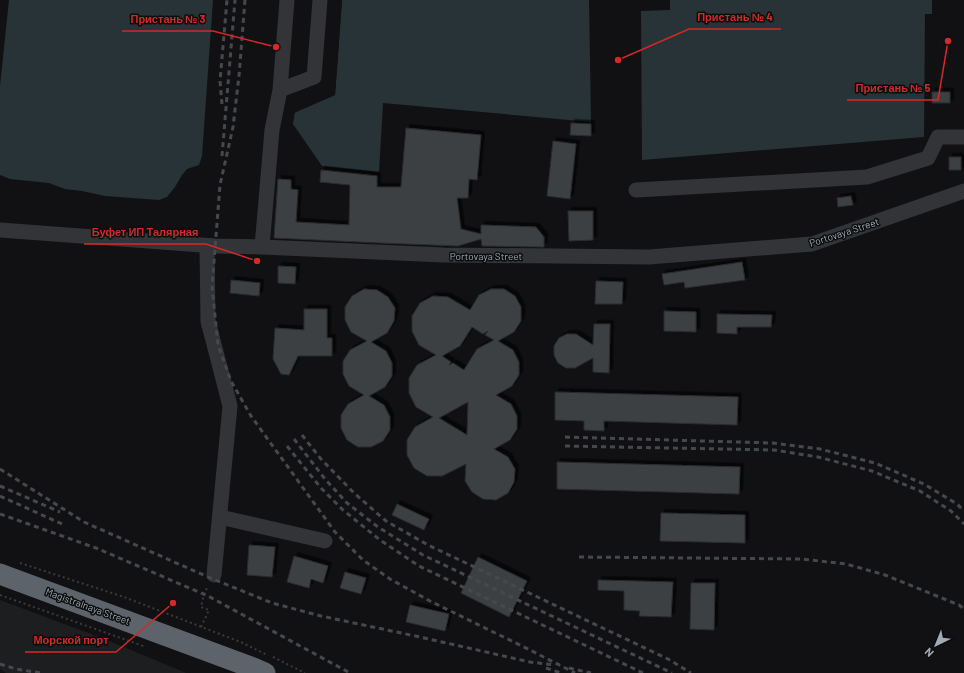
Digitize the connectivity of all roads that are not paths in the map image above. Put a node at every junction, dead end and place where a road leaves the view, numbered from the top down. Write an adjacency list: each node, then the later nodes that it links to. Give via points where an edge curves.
1 (287, 0): 3 (street)
2 (320, 0): 3 (street, via 314,78)
3 (280, 90): 9 (street, via 272,130)
4 (964, 138): 5 (street, via 938,137 928,158 867,177)
5 (636, 190)
6 (964, 191): 9 (street, Portovaya Street, via 812,244 657,256 444,255)
7 (0, 230): 8 (street, Portovaya Street)
8 (207, 246): 9 (street, Portovaya Street); 10 (street, via 208,321 230,406)
9 (262, 247)
10 (220, 517): 11 (street); 13 (street)
11 (325, 541)
12 (7, 567): 14 (highway, Magistralnaya Street)
13 (214, 575)
14 (265, 673)

